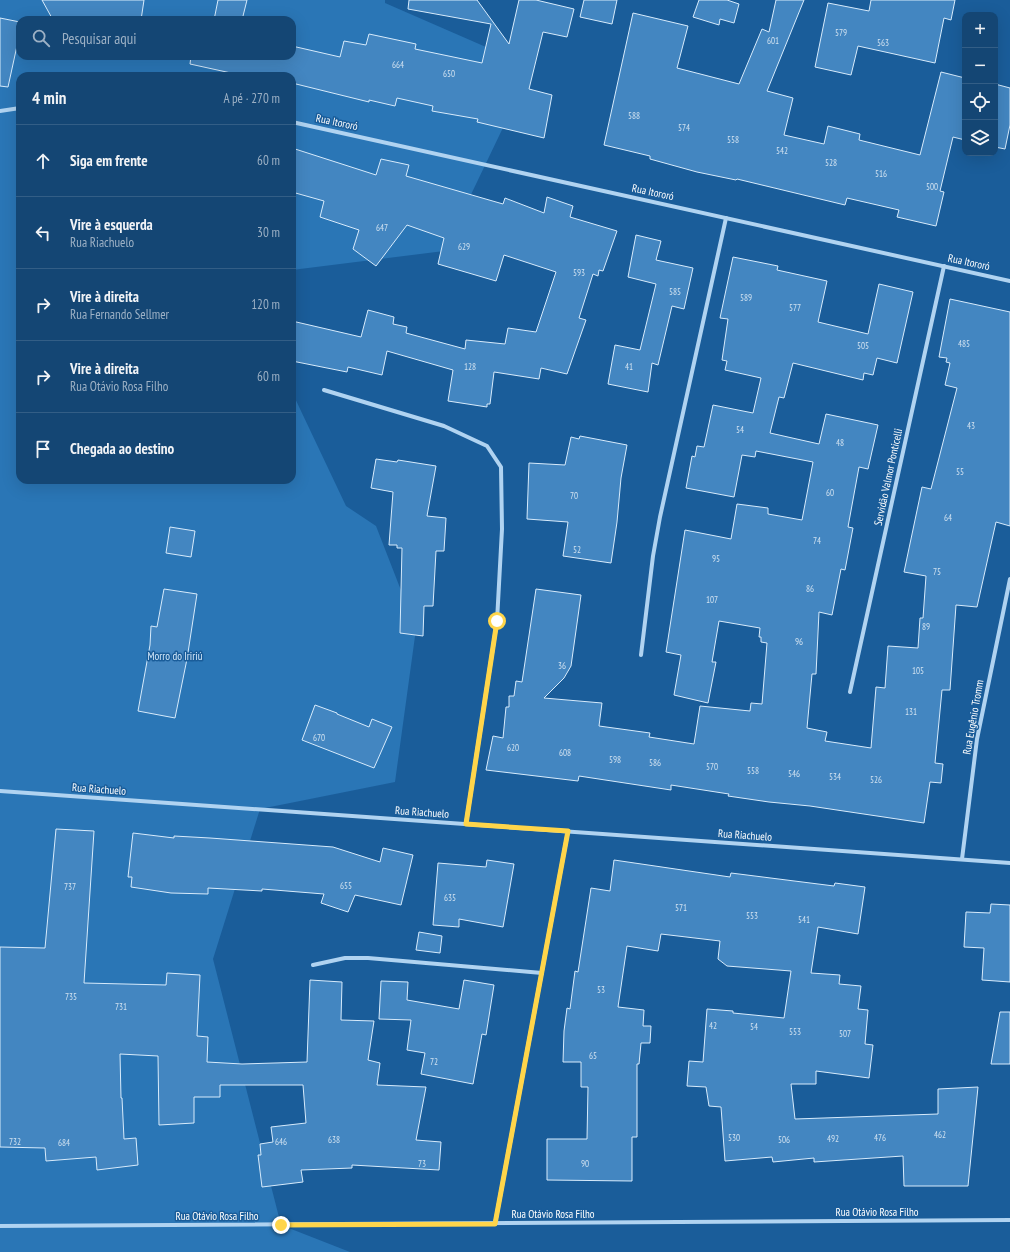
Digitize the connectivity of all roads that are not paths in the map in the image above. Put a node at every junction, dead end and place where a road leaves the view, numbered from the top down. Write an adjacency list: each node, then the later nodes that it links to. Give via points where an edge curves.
1 (16, 109): 2 (street)
2 (0, 111)
3 (296, 123): 4 (street, Rua Itororó)
4 (726, 218): 5 (street, Rua Itororó); 9 (street, via 656,540)
5 (944, 266): 6 (street, Rua Itororó); 10 (street, Servidão Valmor Ponticelli)
6 (1010, 281)
7 (324, 390): 12 (street, via 444,426 487,446 501,467 502,528 497,621)
8 (1010, 579): 14 (street, Rua Eugênio Tromm, via 977,739)
9 (641, 655)
10 (850, 692)
11 (0, 791): 12 (street, Rua Riachuelo)
12 (466, 824): 13 (street, Rua Riachuelo)
13 (568, 831): 14 (street, Rua Riachuelo); 17 (street)
14 (962, 859): 15 (street, Rua Riachuelo)
15 (1010, 863)
16 (313, 965): 17 (street, via 344,958 368,958)
17 (542, 973): 19 (street)
18 (1010, 1220): 19 (street, Rua Otávio Rosa Filho)
19 (495, 1224): 20 (street, Rua Otávio Rosa Filho)
20 (0, 1226)

